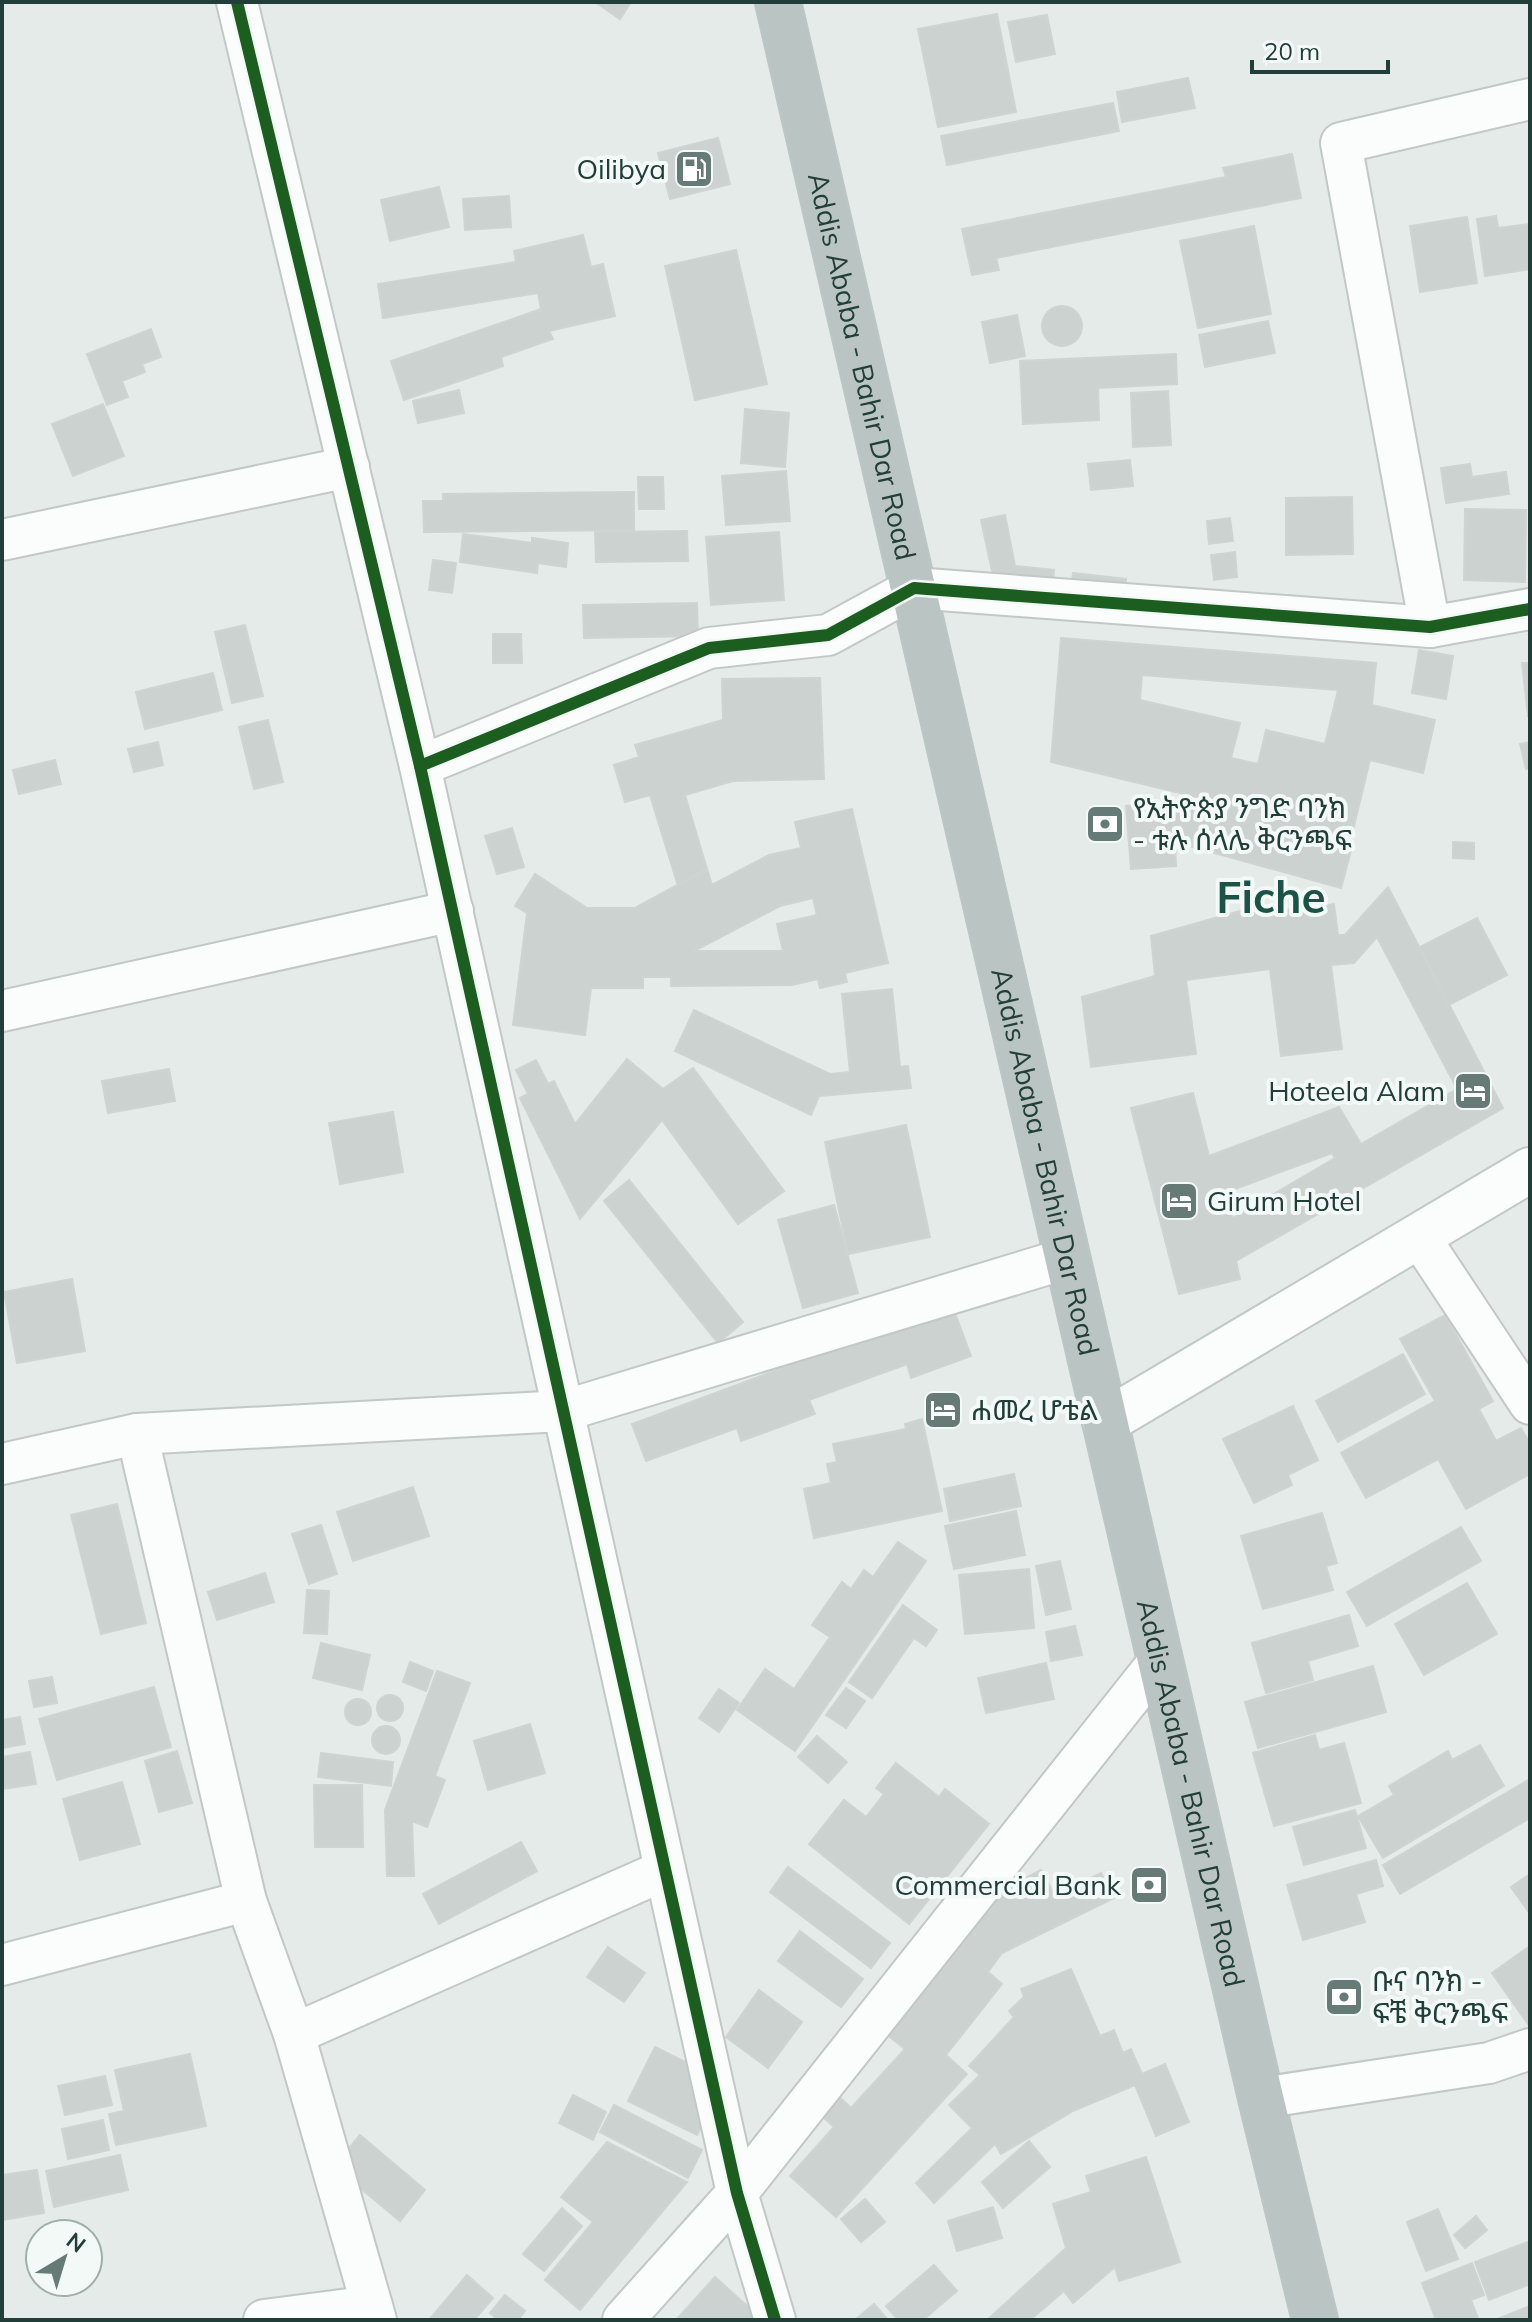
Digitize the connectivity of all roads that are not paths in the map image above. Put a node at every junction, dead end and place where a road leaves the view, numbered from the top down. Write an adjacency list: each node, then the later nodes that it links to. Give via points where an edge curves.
1 (237, 2): 4 (street)
2 (778, 2): 6 (highway, Addis Ababa - Bahir Dar Road)
3 (1530, 99): 8 (street, via 1341,143)
4 (349, 467): 5 (street); 9 (street)
5 (2, 540)
6 (914, 588): 8 (street); 9 (street, via 828,635 709,648); 14 (highway, Addis Ababa - Bahir Dar Road)
7 (1530, 609): 8 (street)
8 (1430, 627)
9 (420, 766): 10 (street)
10 (453, 911): 11 (street); 16 (street)
11 (2, 1011)
12 (1530, 1170): 13 (street)
13 (1418, 1235): 15 (street); 17 (street)
14 (1068, 1258): 16 (street); 17 (highway, Addis Ababa - Bahir Dar Road)
15 (1530, 1404)
16 (563, 1411): 18 (street); 21 (street)
17 (1105, 1422): 20 (highway, Addis Ababa - Bahir Dar Road)
18 (137, 1434): 19 (street); 22 (street)
19 (2, 1464)
20 (1160, 1660): 26 (highway, Addis Ababa - Bahir Dar Road); 27 (street)
21 (665, 1870): 24 (street); 27 (street)
22 (246, 1901): 23 (street); 24 (street)
23 (2, 1965)
24 (294, 2034): 28 (street)
25 (1530, 2049): 26 (street, via 1489,2063)
26 (1261, 2098): 32 (highway, Addis Ababa - Bahir Dar Road)
27 (737, 2193): 30 (street); 31 (street)
28 (374, 2313): 29 (street)
29 (264, 2320)
30 (623, 2320)
31 (775, 2320)
32 (1315, 2320)

